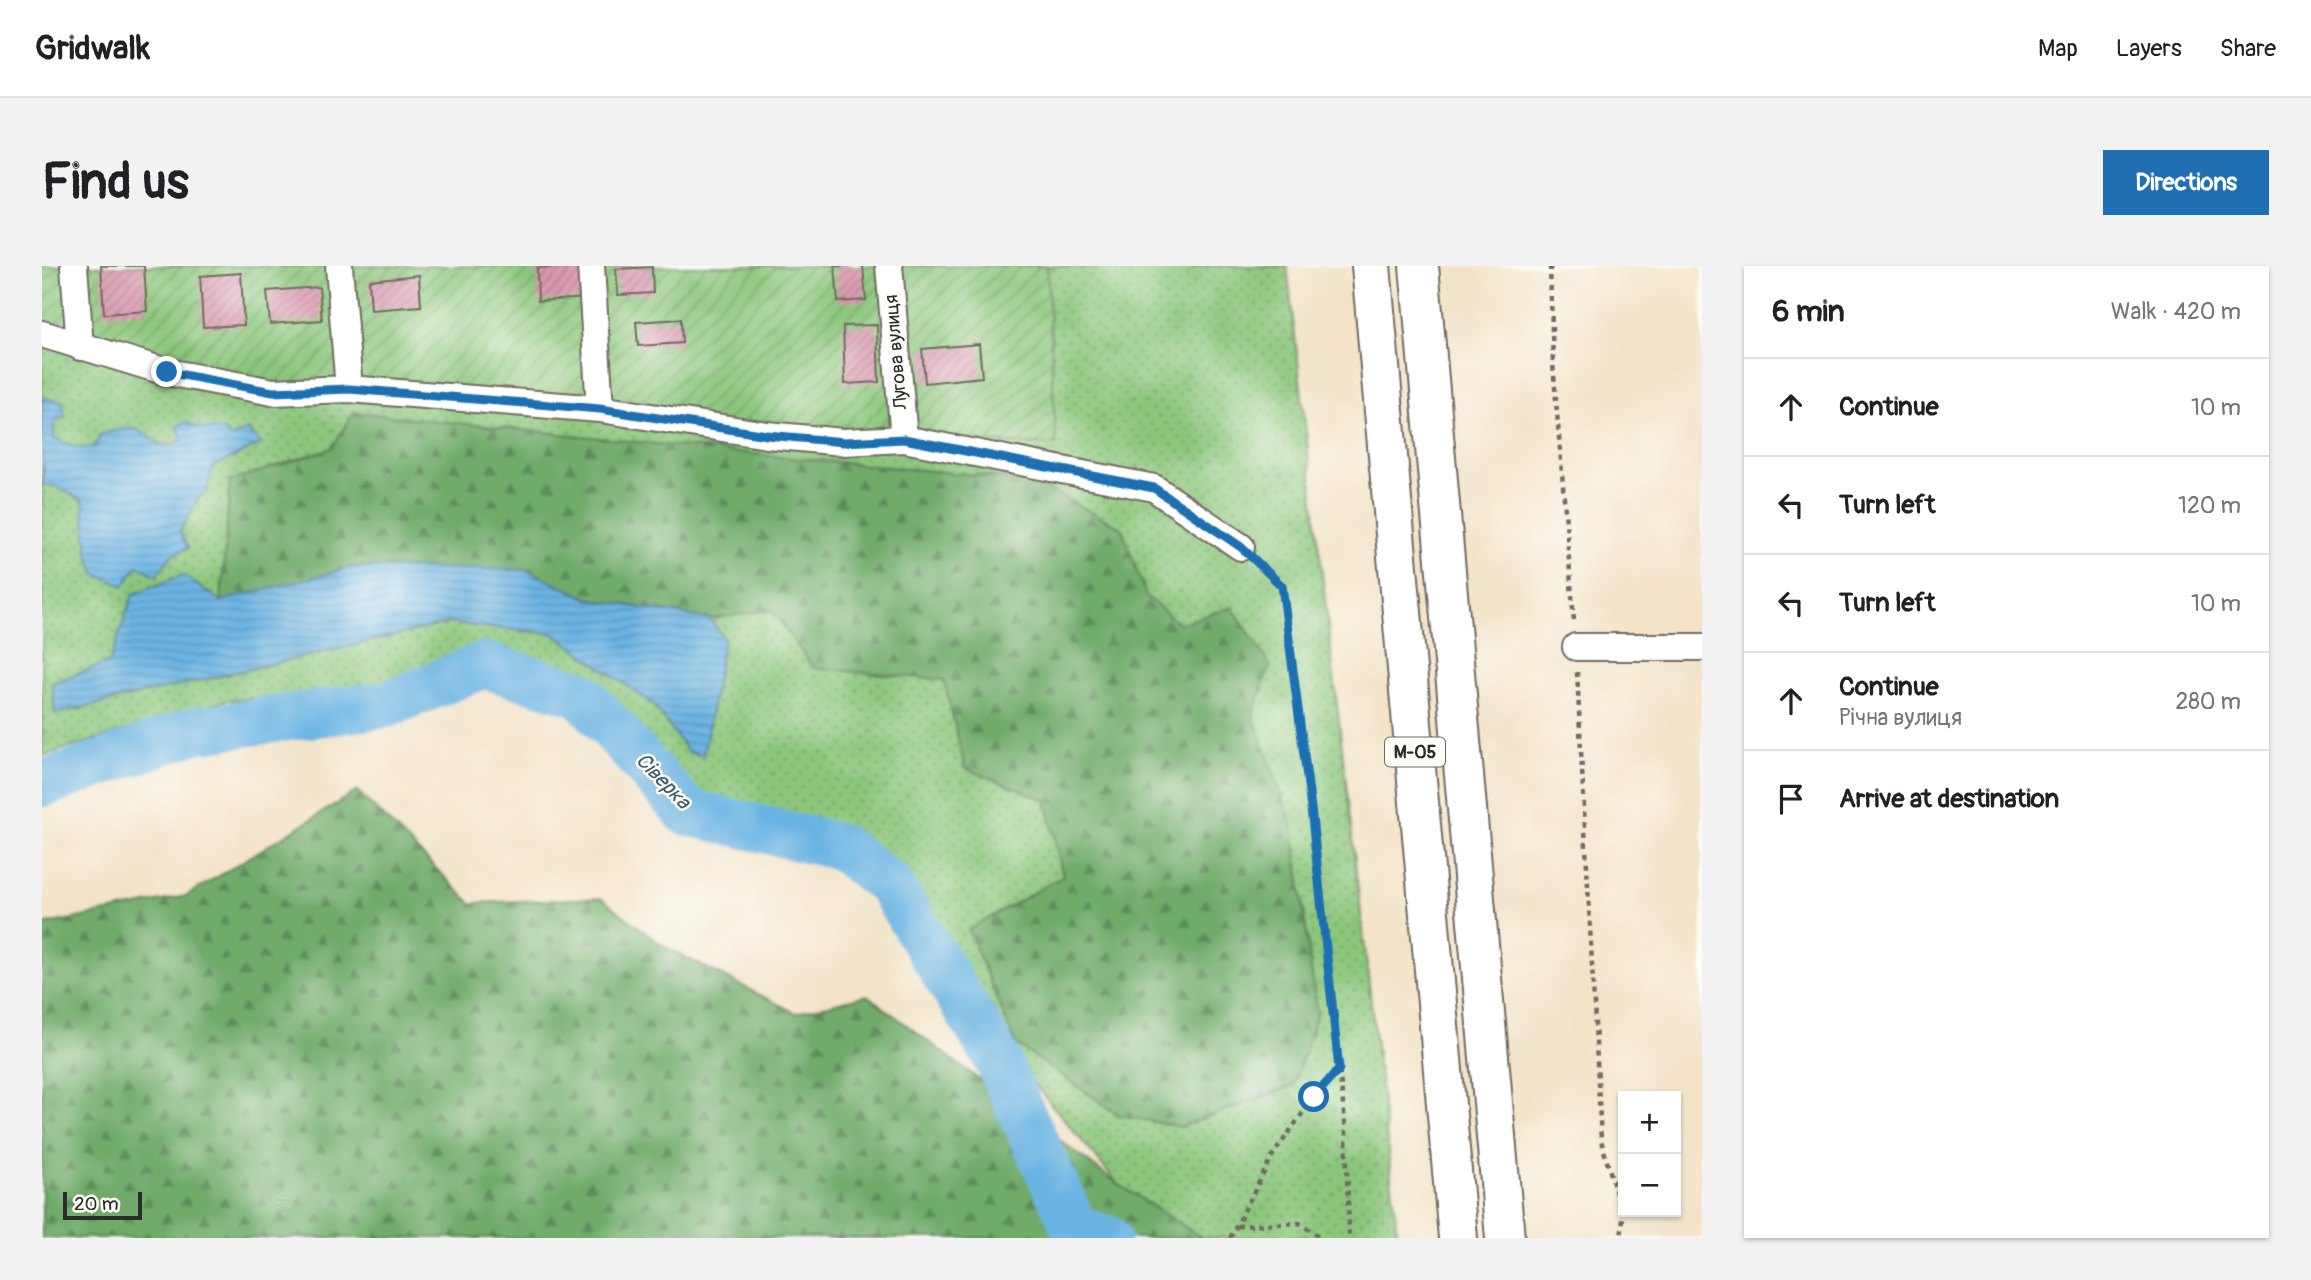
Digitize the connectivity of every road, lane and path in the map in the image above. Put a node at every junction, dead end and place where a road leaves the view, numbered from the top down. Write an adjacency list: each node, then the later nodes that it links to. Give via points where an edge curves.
1 (74, 266): 9 (street)
2 (339, 266): 10 (street)
3 (591, 266): 11 (street)
4 (889, 266): 12 (street, Лугова вулиця)
5 (1371, 266): 22 (highway, М-05)
6 (1419, 266): 18 (highway, М-05)
7 (1550, 266): 14 (path, via 1553,363)
8 (42, 334): 9 (street)
9 (80, 347): 10 (street, via 167,372 273,392)
10 (349, 389): 11 (street)
11 (600, 409): 12 (street, via 767,435 844,442)
12 (904, 439): 13 (street, via 1154,488)
13 (1241, 547): 16 (path, via 1282,586)
14 (1576, 647): 15 (street); 23 (path, via 1601,1140 1623,1218)
15 (1702, 647)
16 (1339, 1069): 17 (path, via 1273,1155); 21 (path)
17 (1236, 1226): 19 (path); 20 (path, via 1299,1223)
18 (1505, 1237)
19 (1230, 1238)
20 (1322, 1238)
21 (1349, 1238)
22 (1458, 1238)
23 (1621, 1238)

